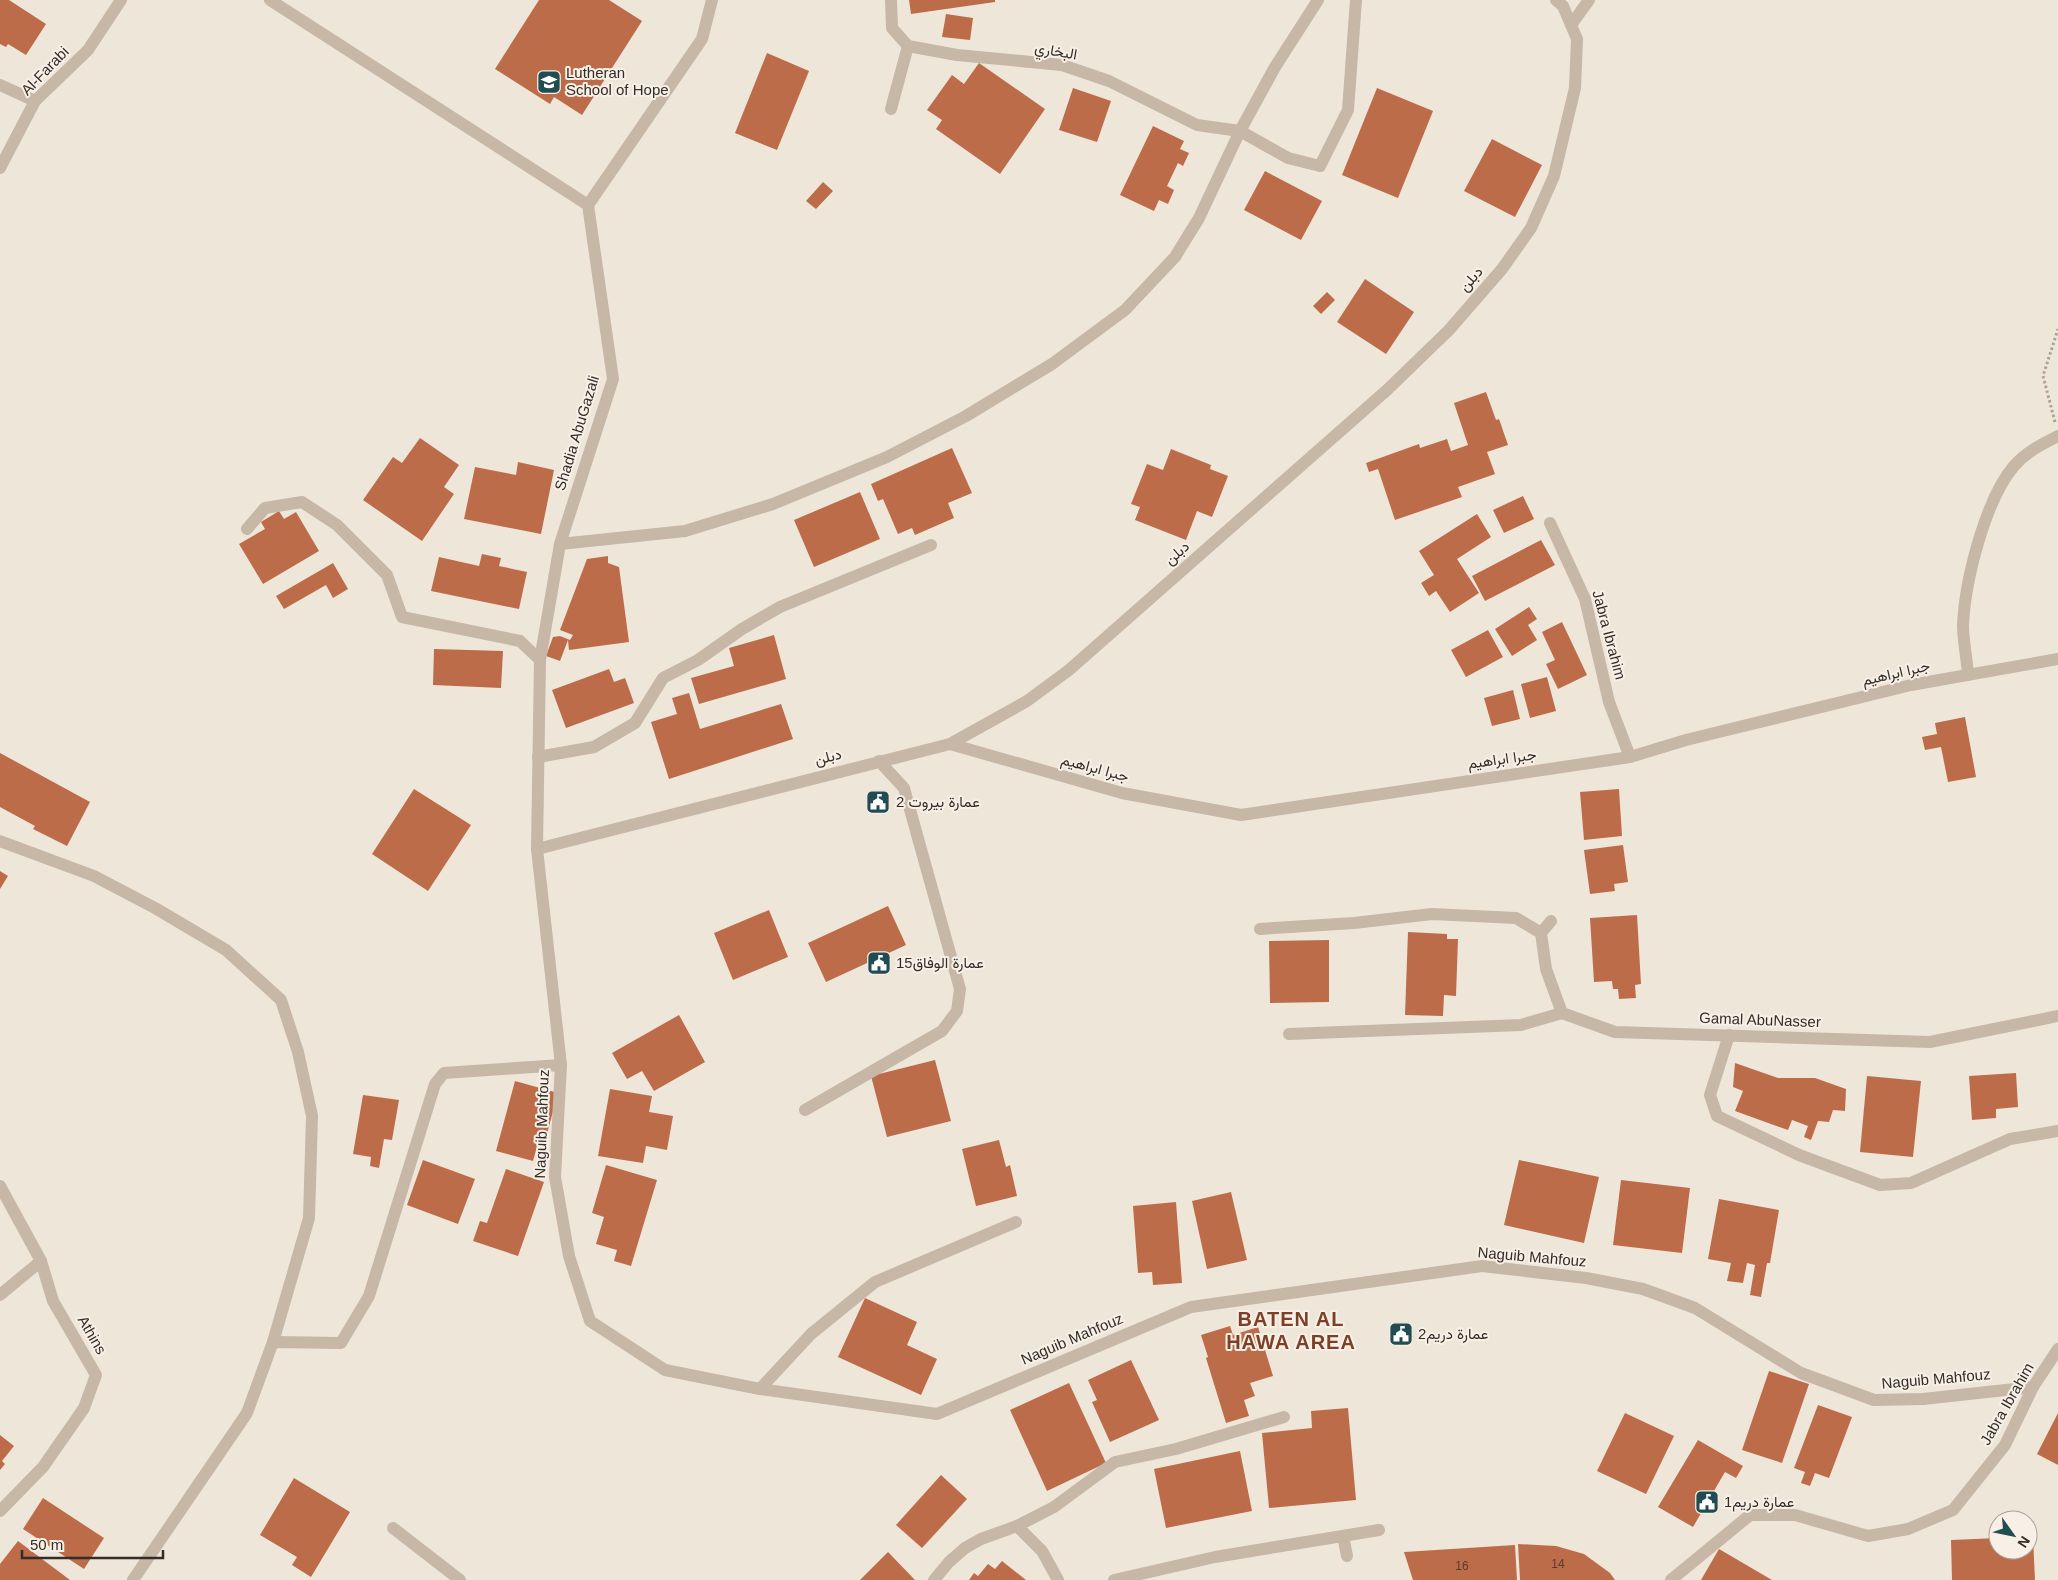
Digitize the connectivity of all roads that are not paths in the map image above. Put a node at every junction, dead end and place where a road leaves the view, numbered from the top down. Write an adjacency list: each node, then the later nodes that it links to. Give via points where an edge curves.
1 (121, 0): 12 (street, Al-Farabi, via 88,50)
2 (270, 0): 16 (street)
3 (712, 0): 16 (street, via 702,39)
4 (891, 0): 10 (street, via 892,28)
5 (1318, 0): 14 (street, via 1275,67)
6 (1356, 0): 14 (street, via 1348,110 1320,166 1288,158)
7 (1556, 0): 9 (street, دبلن, via 1563,6)
8 (1589, 0): 9 (street)
9 (1571, 25): 25 (street, دبلن, via 1577,39 1575,88 1554,176 1531,228 1502,269 1461,316 1387,390 1069,670 1027,701)
10 (908, 46): 13 (street); 14 (street, البخاري, via 957,55 1062,65 1109,81 1197,126)
11 (0, 85): 12 (street)
12 (35, 101): 15 (street, Al-Farabi)
13 (891, 109)
14 (1240, 131): 20 (street, via 1199,218 1175,257 1125,310 1052,364 966,416 887,457 773,504 685,531)
15 (0, 168)
16 (588, 205): 20 (street, Shadia AbuGazali, via 613,379)
17 (2057, 431): 24 (street, via 2015,465 1994,499 1967,587 1963,626)
18 (1550, 523): 27 (street, Jabra Ibrahim, via 1585,599 1609,702)
19 (247, 529): 23 (street, via 265,508 302,502 337,525 387,575 402,617 520,641)
20 (560, 544): 23 (street, Shadia AbuGazali)
21 (931, 545): 26 (street, via 780,607 742,629 698,660 663,678 635,724 594,747)
22 (2058, 659): 24 (street, جبرا ابراهيم)
23 (540, 660): 26 (street, Shadia AbuGazali)
24 (1968, 674): 27 (street, جبرا ابراهيم, via 1686,740)
25 (950, 744): 27 (street, جبرا ابراهيم, via 1122,794 1241,814); 28 (street, دبلن)
26 (538, 757): 30 (street, Shadia AbuGazali)
27 (1630, 757)
28 (879, 761): 30 (street, دبلن); 39 (street, via 904,788 960,989 957,1011 942,1032)
29 (0, 841): 45 (street, via 94,876 155,908 226,950 281,1000 298,1052 312,1116 310,1218)
30 (537, 849): 38 (street, Naguib Mahfouz)
31 (1551, 921): 33 (street)
32 (1260, 929): 33 (street, via 1432,914 1516,918)
33 (1540, 933): 34 (street, via 1546,969)
34 (1562, 1013): 36 (street, via 1521,1025); 37 (street, Gamal AbuNasser, via 1615,1032)
35 (2058, 1016): 37 (street, Gamal AbuNasser, via 1930,1042)
36 (1289, 1034)
37 (1729, 1035): 40 (street, via 1710,1095 1717,1116 1799,1155 1880,1185 1911,1183 2010,1139)
38 (561, 1065): 45 (street, via 444,1074 435,1084 369,1296 341,1343); 48 (street, Naguib Mahfouz, via 555,1177 568,1256 590,1321 665,1370)
39 (805, 1110)
40 (2058, 1131)
41 (0, 1186): 43 (street, Athins)
42 (1016, 1222): 48 (street, via 876,1282 811,1334)
43 (41, 1261): 44 (street); 50 (street, Athins, via 53,1301 96,1375 84,1408 43,1467)
44 (0, 1295)
45 (273, 1342): 56 (street, via 247,1413)
46 (2058, 1349): 47 (street, Jabra Ibrahim)
47 (2033, 1387): 48 (street, Naguib Mahfouz, via 1923,1399 1874,1400 1801,1373 1696,1308 1643,1289 1586,1278 1482,1266 1191,1307 937,1414); 61 (street, Jabra Ibrahim, via 2004,1445 1953,1510 1908,1529 1868,1536 1795,1516 1750,1515)
48 (760, 1389)
49 (1284, 1417): 51 (street, via 1176,1449 1115,1462 1054,1507)
50 (0, 1511)
51 (1018, 1526): 58 (street, via 966,1548); 59 (street, via 1042,1551)
52 (393, 1528): 57 (street)
53 (1380, 1530): 54 (street)
54 (1343, 1536): 55 (street); 60 (street, via 1191,1562)
55 (1347, 1556)
56 (133, 1580)
57 (460, 1580)
58 (934, 1580)
59 (1058, 1580)
60 (1114, 1580)
61 (1671, 1580)

